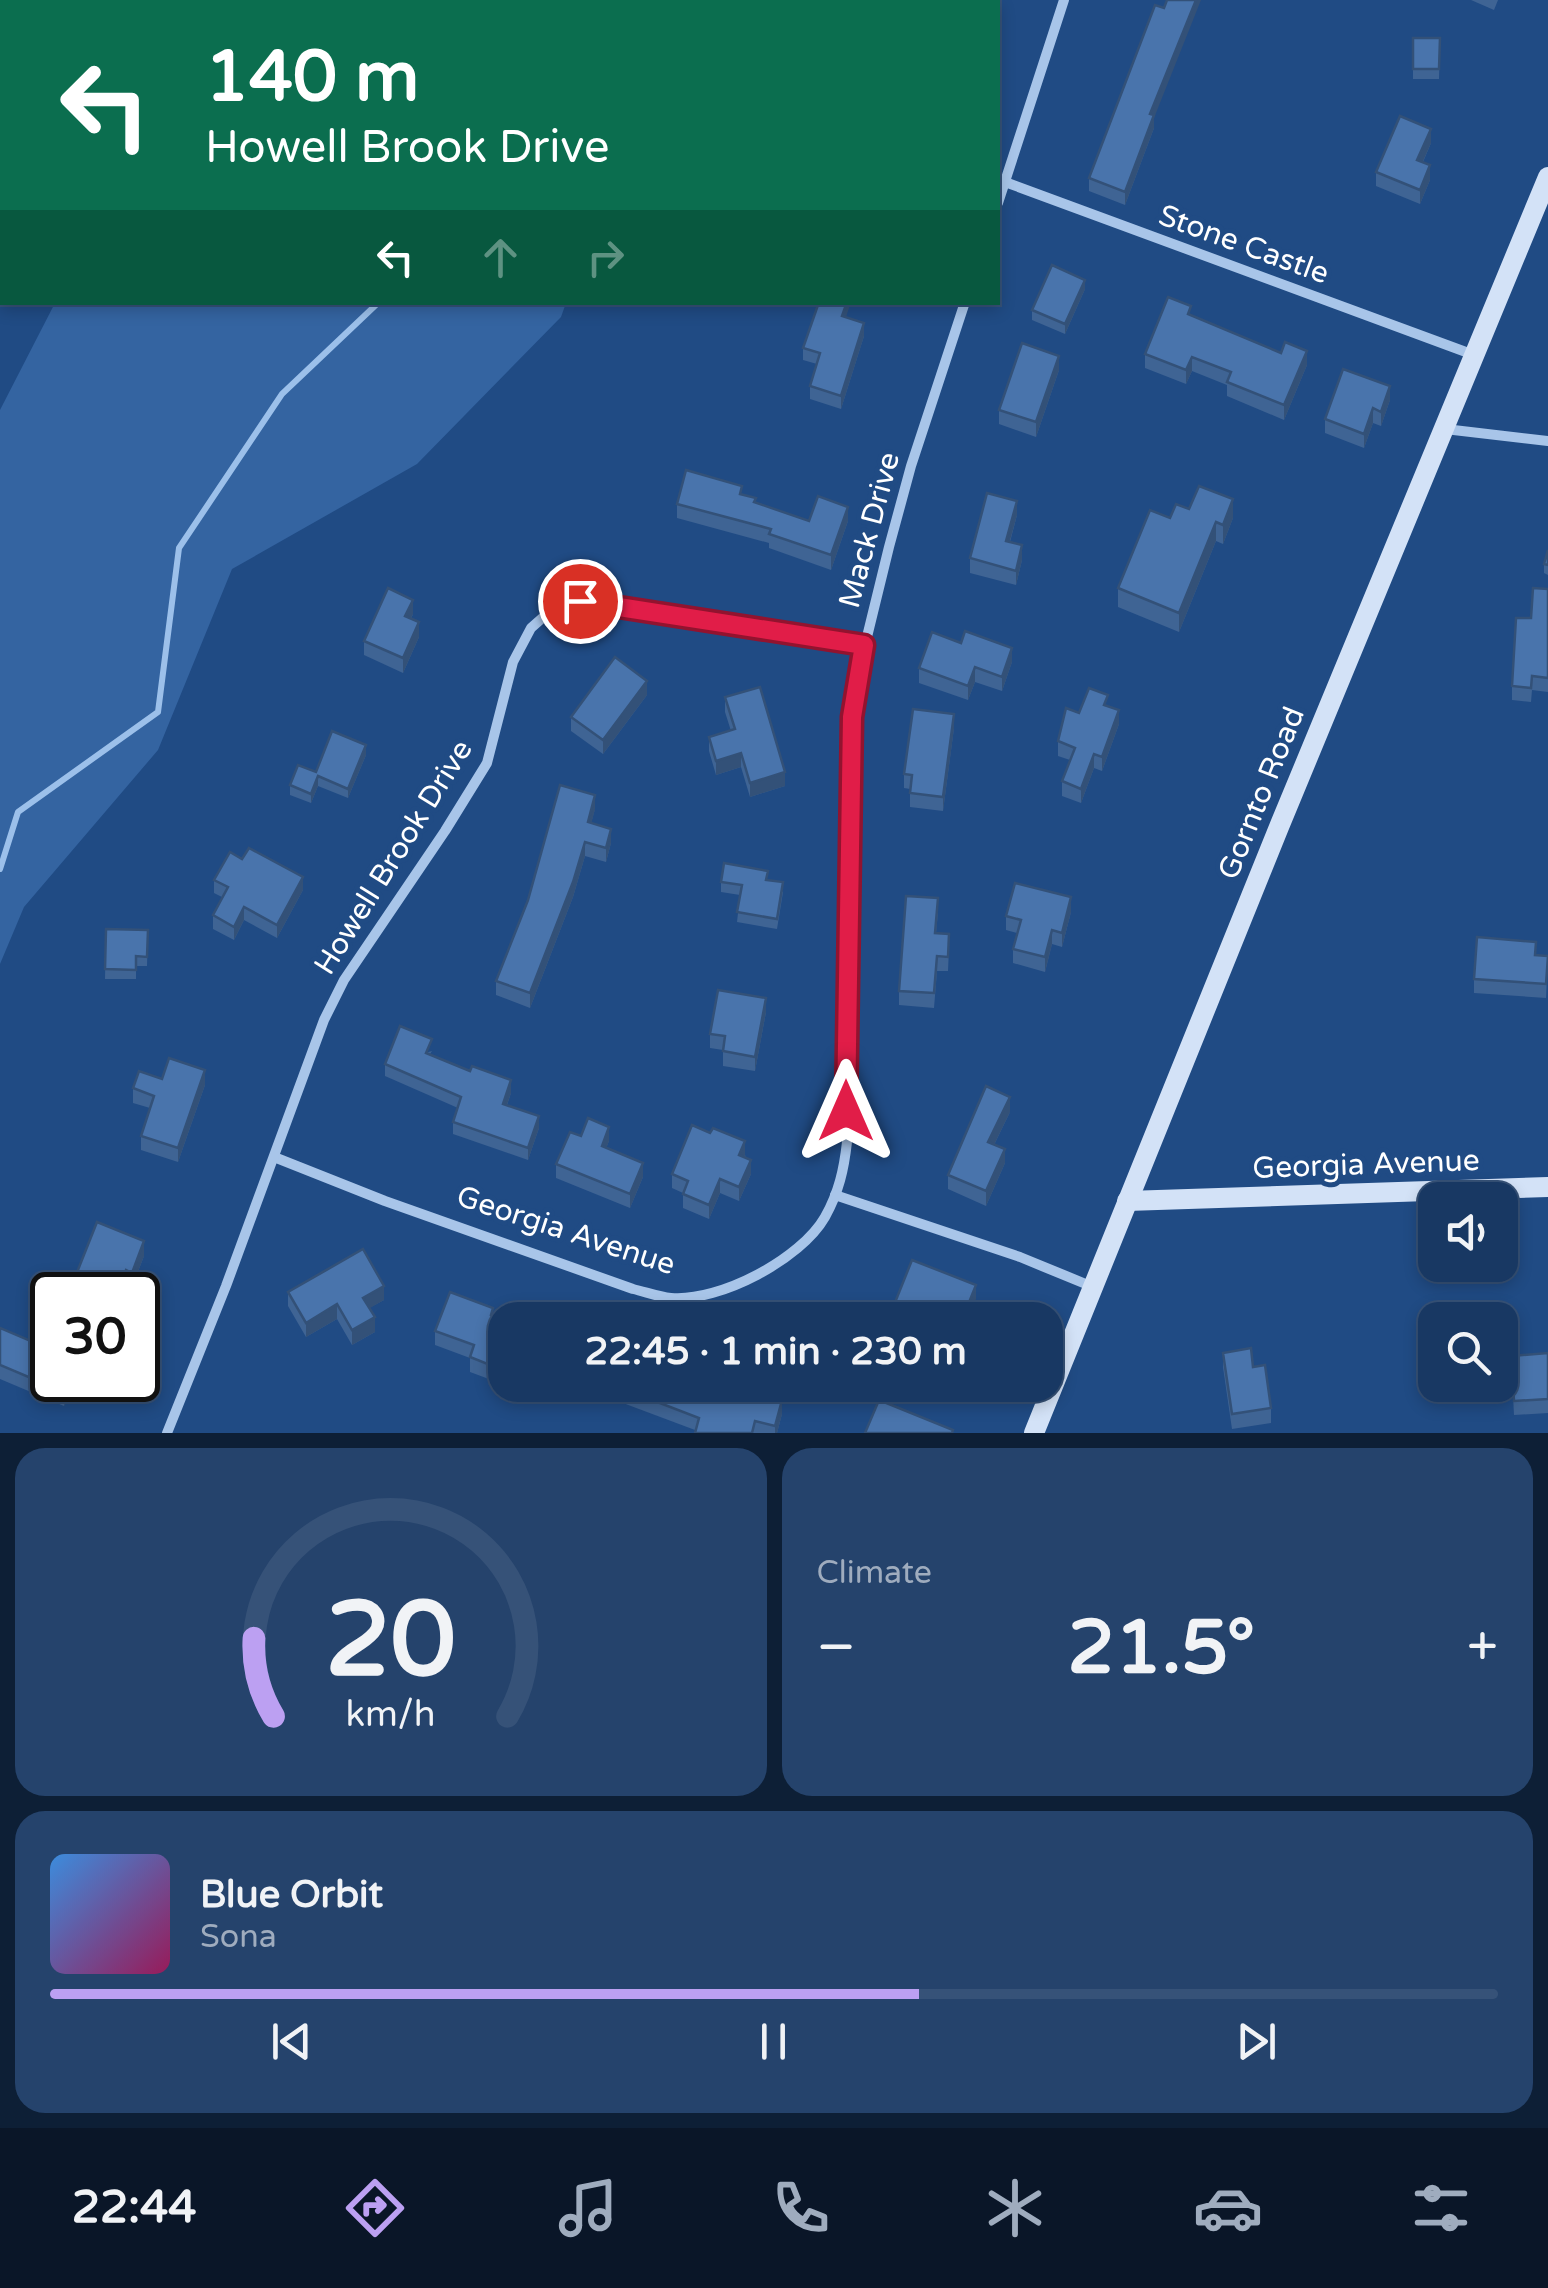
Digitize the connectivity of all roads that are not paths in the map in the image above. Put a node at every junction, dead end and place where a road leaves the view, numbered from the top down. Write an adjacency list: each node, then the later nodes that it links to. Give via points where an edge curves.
1 (1064, 0): 3 (street)
2 (1548, 177): 5 (main road, Gornto Road)
3 (1001, 183): 5 (street, Stone Castle)
4 (964, 305): 8 (street, Mack Drive, via 911,466)
5 (1474, 355): 6 (main road, Gornto Road)
6 (1443, 428): 7 (street); 12 (main road, Gornto Road)
7 (1548, 441)
8 (864, 645): 9 (street, Howell Brook Drive, via 580,601 544,614 513,662 487,763 324,1020); 11 (street, Mack Drive, via 852,717 847,1142)
9 (274, 1156): 11 (street, Georgia Avenue, via 671,1298 698,1297 767,1269 802,1245); 14 (street, Howell Brook Drive)
10 (1548, 1187): 12 (main road, Georgia Avenue)
11 (835, 1194): 13 (street)
12 (1127, 1202): 13 (main road, Gornto Road)
13 (1093, 1287): 15 (main road, Gornto Road)
14 (167, 1433)
15 (1034, 1433)

